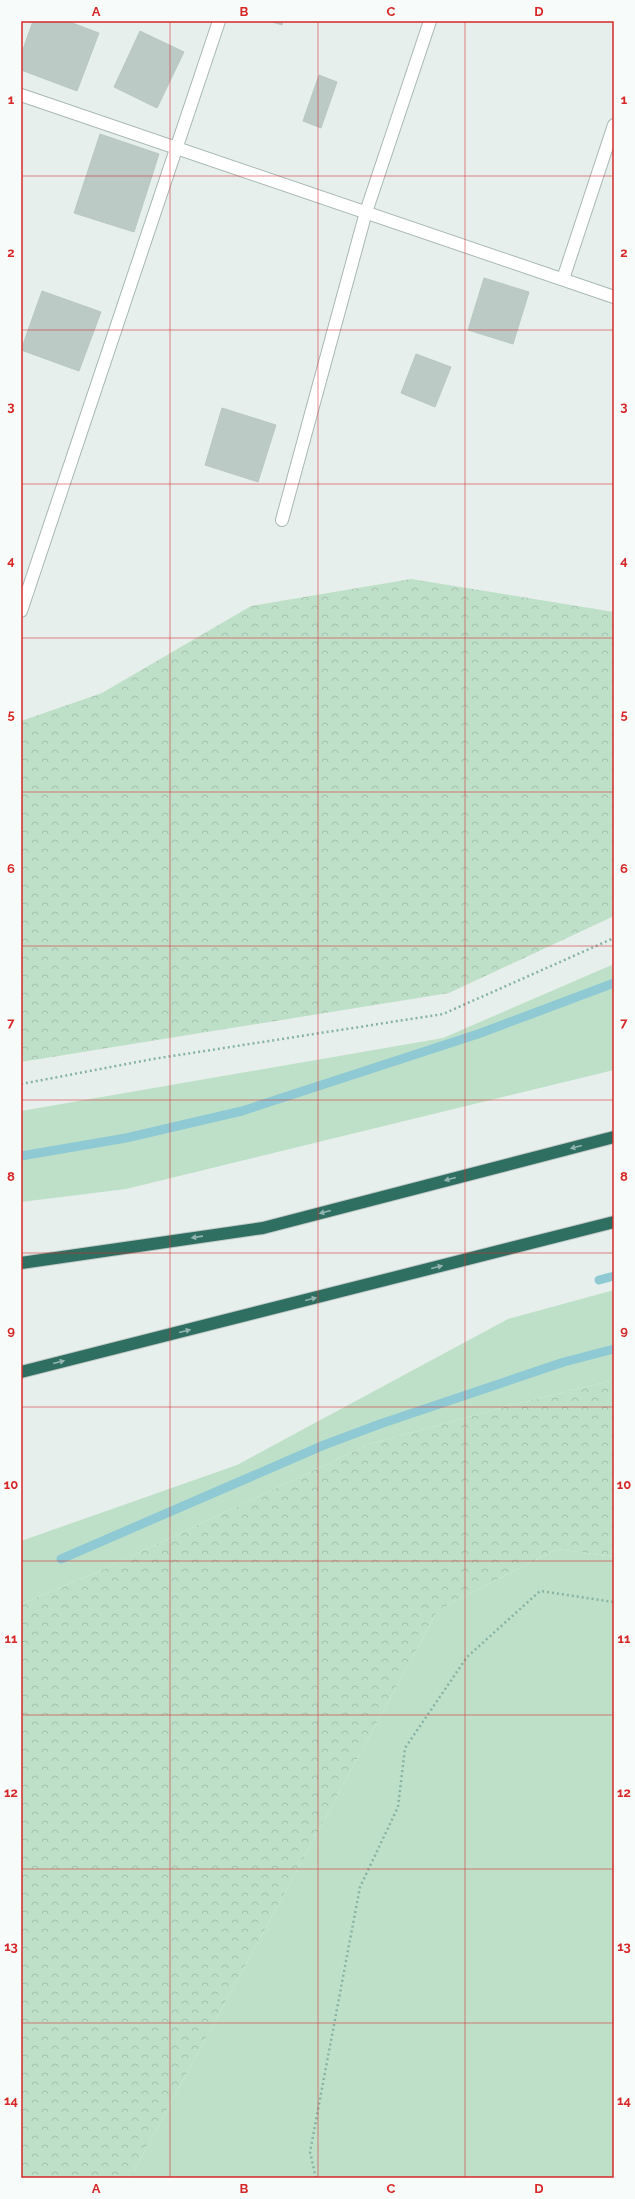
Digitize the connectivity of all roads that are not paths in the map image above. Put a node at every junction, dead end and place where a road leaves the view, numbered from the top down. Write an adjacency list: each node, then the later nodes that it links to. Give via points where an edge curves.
1 (219, 21): 5 (street)
2 (430, 21): 6 (street)
3 (21, 95): 5 (street)
4 (614, 125): 7 (street)
5 (176, 148): 6 (street); 10 (street)
6 (366, 212): 7 (street); 9 (street)
7 (563, 279): 8 (street)
8 (614, 297)
9 (282, 520)
10 (21, 611)
11 (614, 1137): 13 (highway, one-way to 13, via 263,1228)
12 (614, 1222): 14 (highway, one-way to 12)
13 (21, 1263)
14 (21, 1372)

